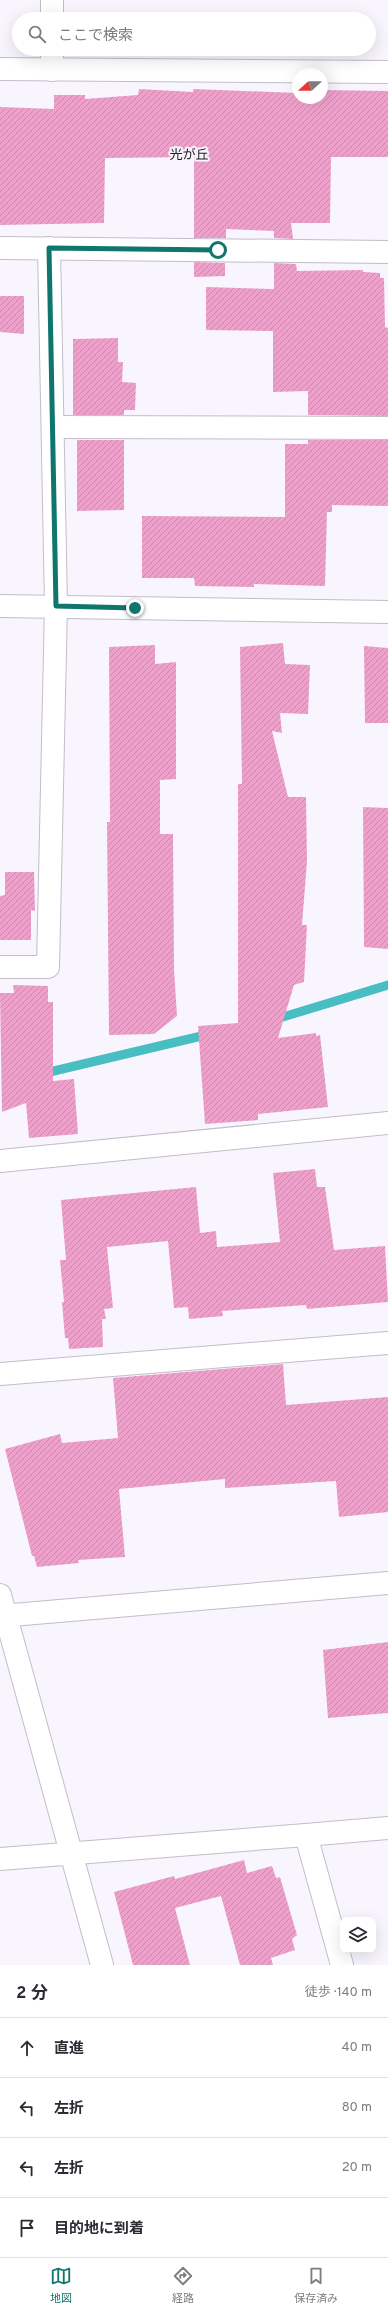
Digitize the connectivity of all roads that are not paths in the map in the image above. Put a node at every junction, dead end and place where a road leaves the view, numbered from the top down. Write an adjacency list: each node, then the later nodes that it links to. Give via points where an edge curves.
1 (52, 0): 2 (street)
2 (52, 12)
3 (52, 59): 4 (street); 5 (street)
4 (0, 69)
5 (388, 72)
6 (0, 248): 7 (street)
7 (49, 248): 8 (street); 9 (street)
8 (388, 252)
9 (53, 427): 10 (street); 12 (street)
10 (388, 428)
11 (0, 606): 12 (street)
12 (56, 606): 13 (street); 14 (street, via 48,968)
13 (388, 612)
14 (0, 967)
15 (388, 1123): 16 (street)
16 (0, 1161)
17 (388, 1343): 18 (street)
18 (0, 1374)
19 (388, 1583): 21 (street)
20 (0, 1595): 21 (street)
21 (3, 1616): 24 (street)
22 (388, 1828): 23 (street)
23 (306, 1835): 24 (street); 27 (street)
24 (70, 1852): 25 (street); 26 (street)
25 (0, 1859)
26 (102, 1965)
27 (342, 1965)

